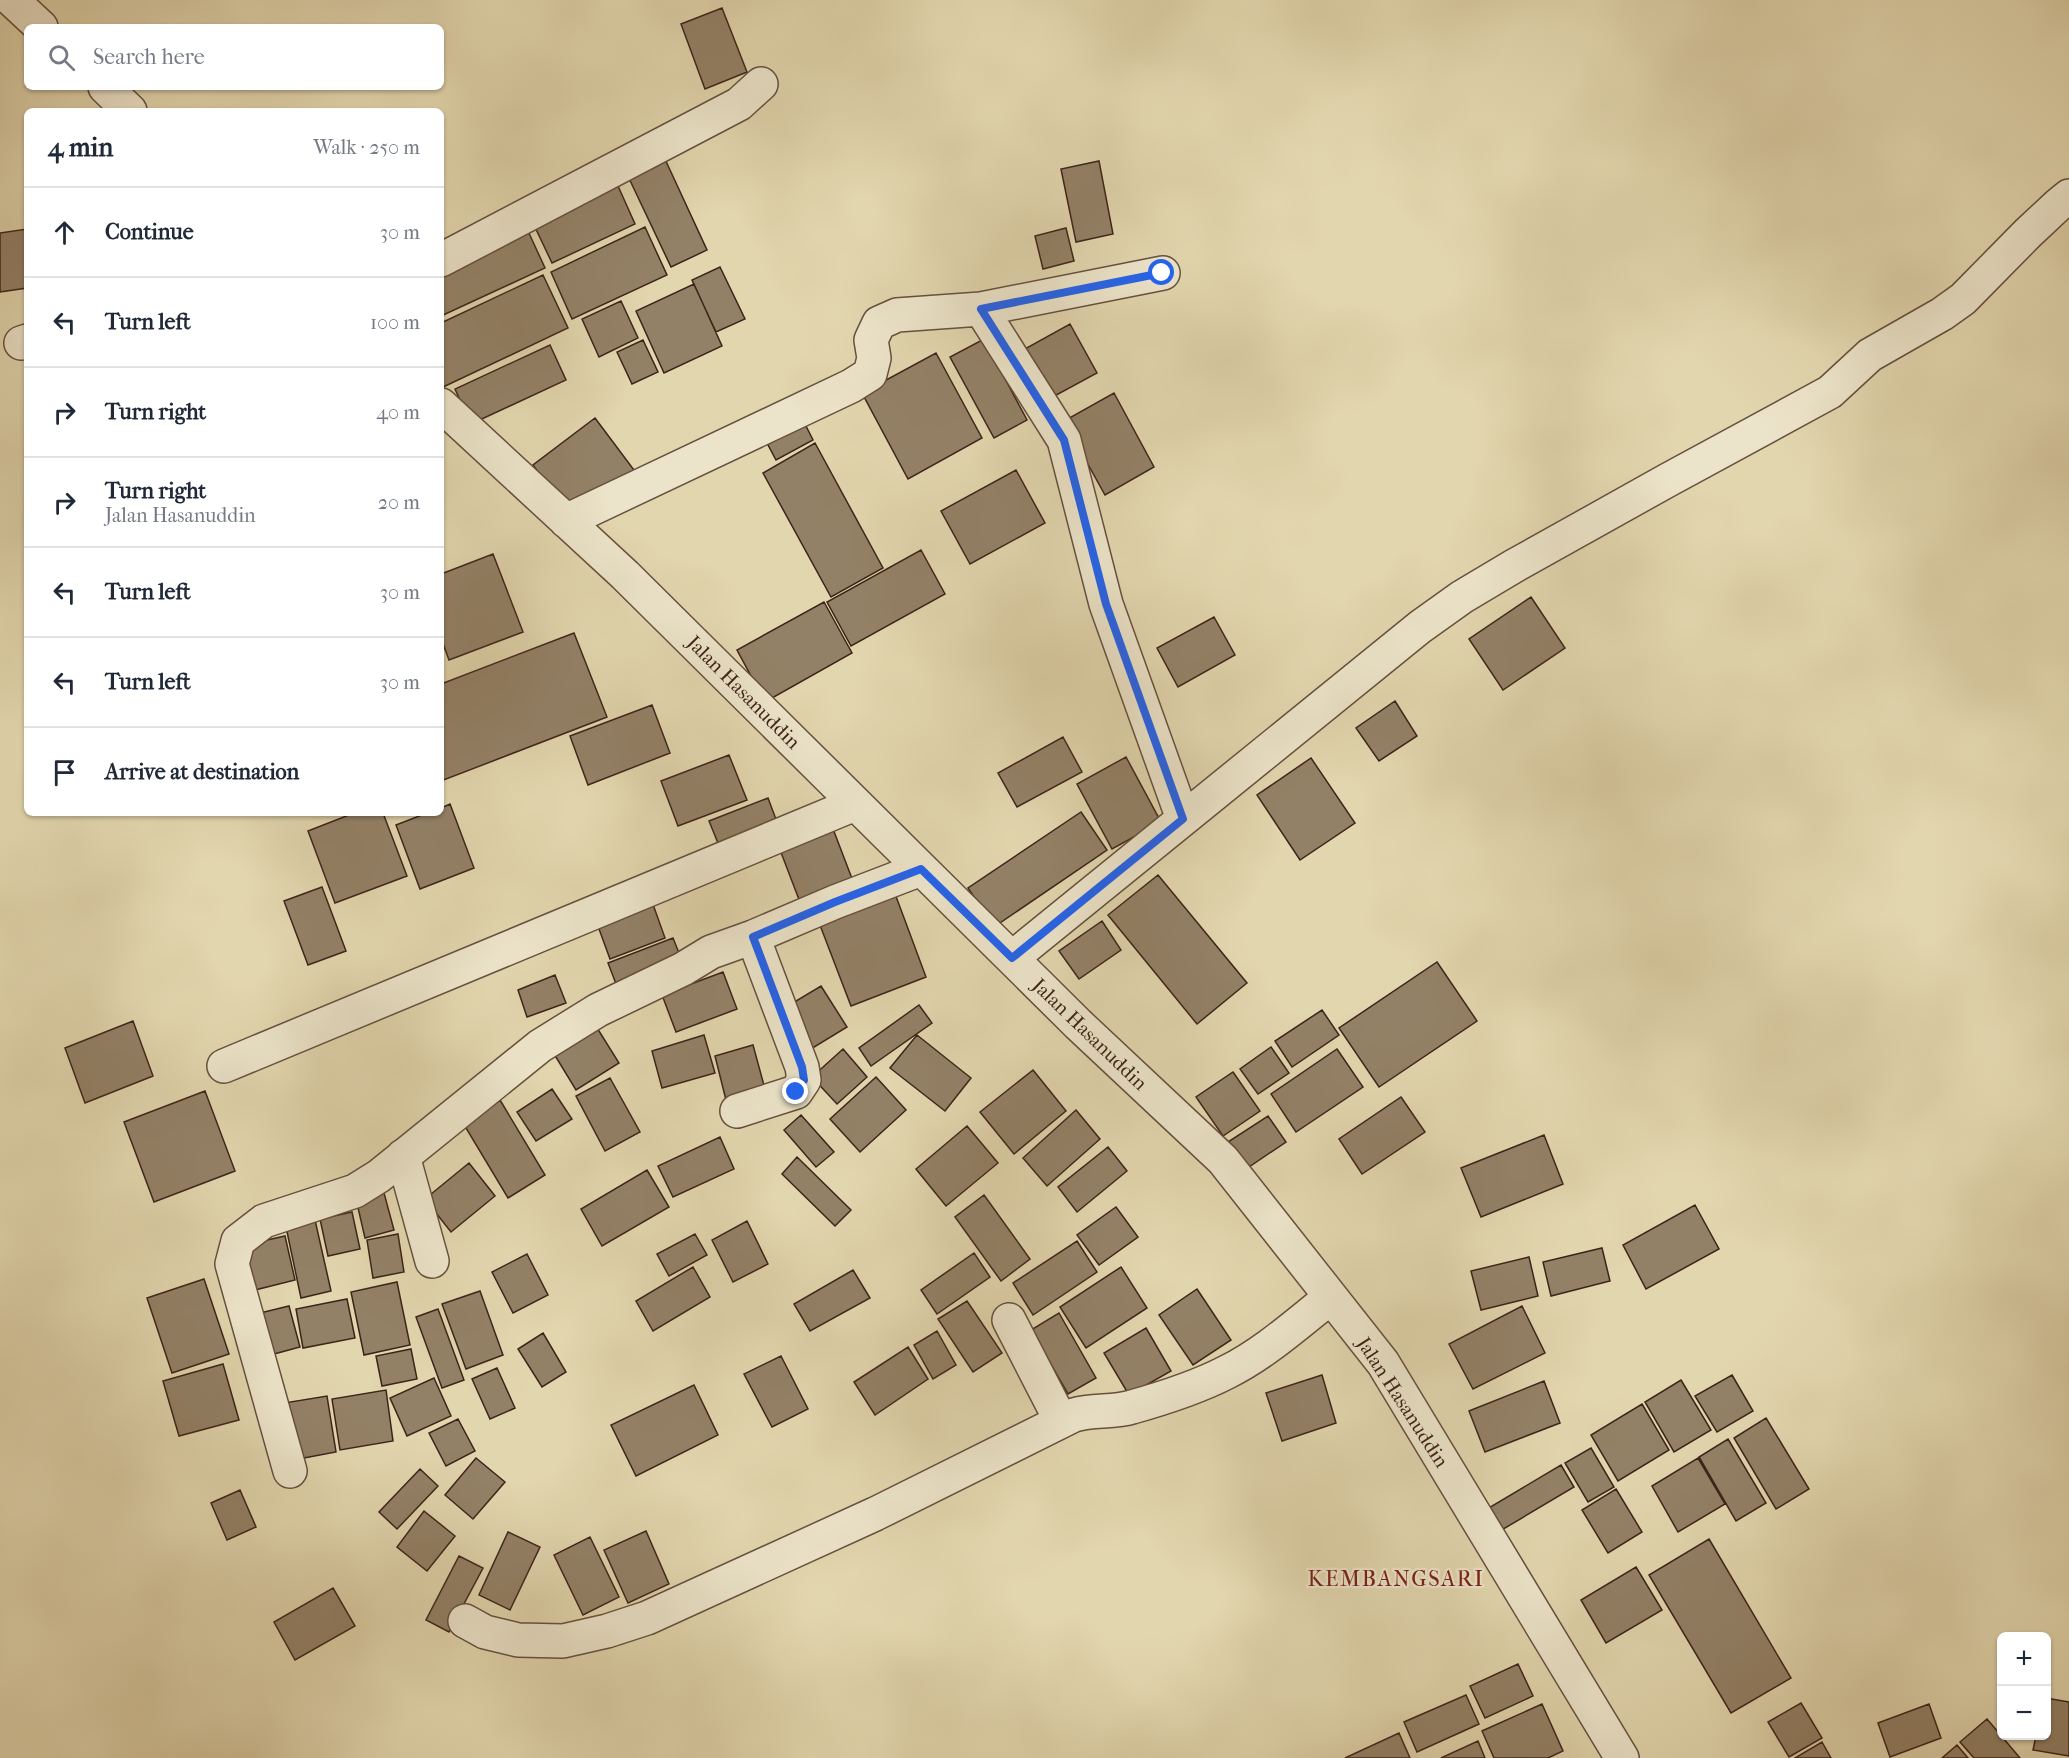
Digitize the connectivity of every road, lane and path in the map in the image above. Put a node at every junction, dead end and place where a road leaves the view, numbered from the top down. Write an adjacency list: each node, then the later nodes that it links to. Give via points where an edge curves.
1 (12, 0): 2 (street)
2 (38, 24)
3 (760, 84): 7 (street, via 740,104)
4 (108, 90): 5 (street)
5 (127, 108)
6 (2069, 196): 13 (street, via 1963,299 1942,314 1870,355 1830,392 1462,597)
7 (444, 258)
8 (1162, 273): 9 (street)
9 (981, 309): 11 (street, via 897,315 879,323 871,340 874,358 870,374); 13 (street, via 1064,440 1106,604)
10 (444, 408): 11 (street, Jalan Hasanuddin)
11 (566, 521): 12 (street, Jalan Hasanuddin)
12 (855, 804): 14 (street, Jalan Hasanuddin); 17 (street)
13 (1183, 819): 16 (street)
14 (921, 869): 15 (street); 16 (street, Jalan Hasanuddin)
15 (753, 937): 18 (street, via 804,1080 796,1092); 19 (street, via 711,952 566,1028)
16 (1012, 958): 21 (street, Jalan Hasanuddin, via 1223,1160)
17 (224, 1066)
18 (737, 1111)
19 (403, 1156): 20 (street); 24 (street, via 355,1191 264,1221 238,1240 232,1264)
20 (432, 1261)
21 (1331, 1297): 23 (street, via 1227,1373 1129,1408 1084,1412); 26 (street, Jalan Hasanuddin, via 1383,1363)
22 (1010, 1320): 23 (street)
23 (1061, 1421): 25 (street, via 875,1514 647,1618 563,1641 518,1640 485,1632)
24 (290, 1471)
25 (465, 1621)
26 (1622, 1758)

